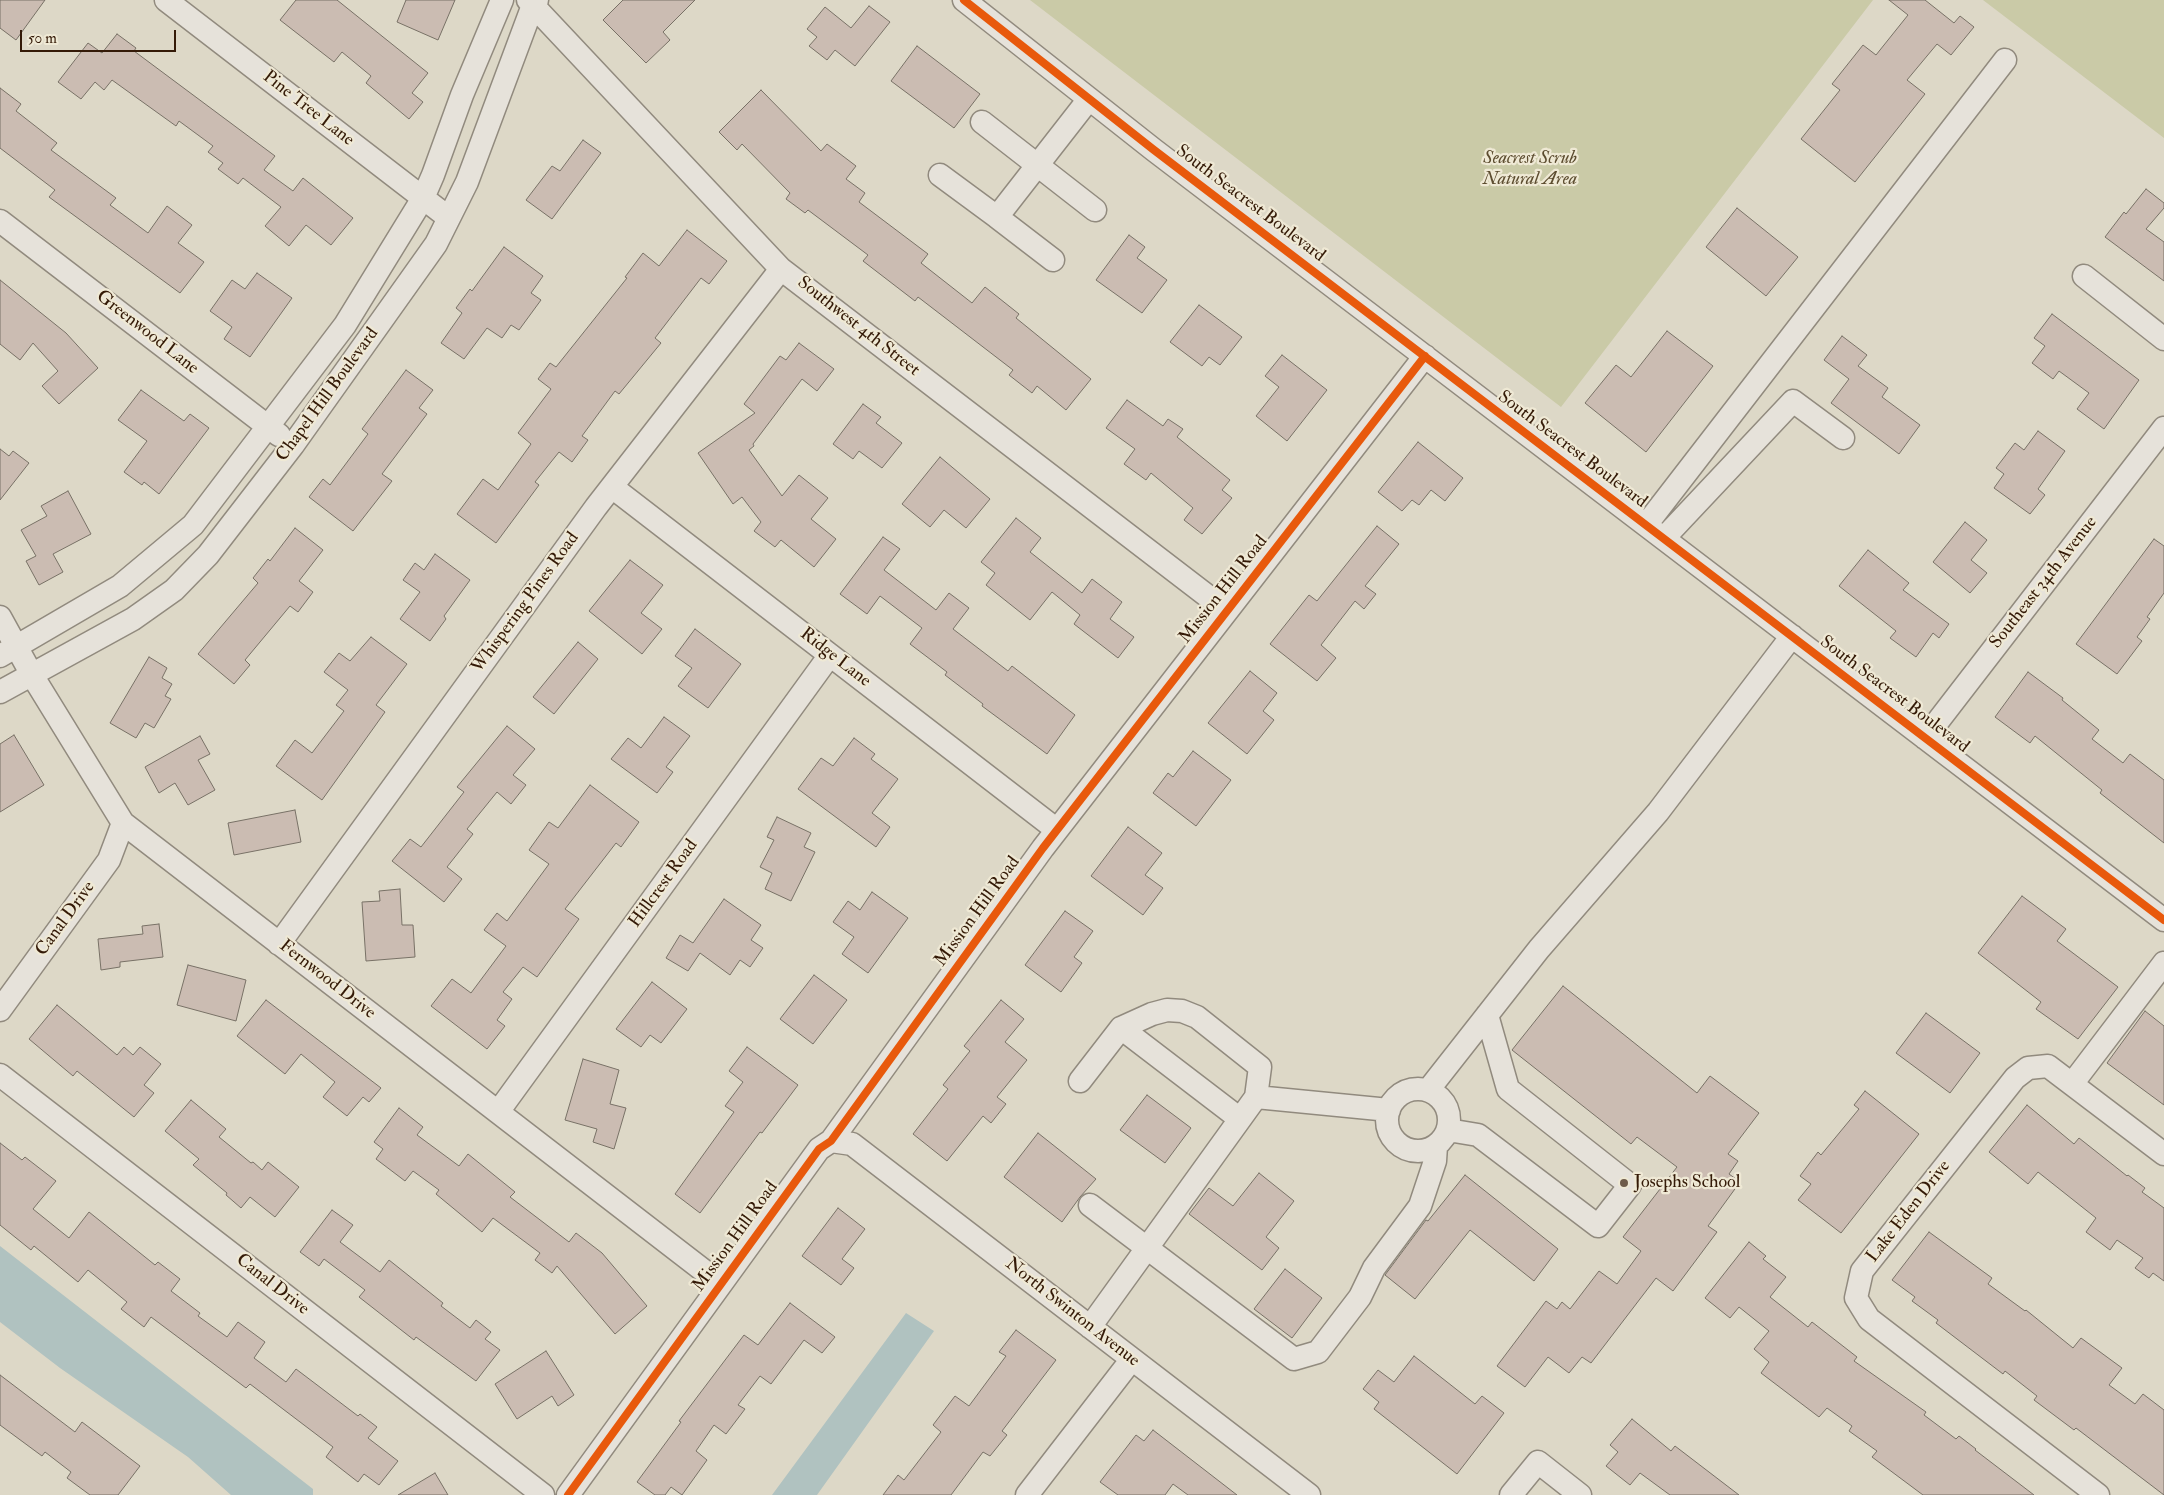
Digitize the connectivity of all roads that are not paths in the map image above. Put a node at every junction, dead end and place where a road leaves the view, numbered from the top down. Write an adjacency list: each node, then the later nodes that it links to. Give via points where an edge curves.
1 (166, 0): 10 (street, Pine Tree Lane)
2 (502, 0): 10 (street, Chapel Hill Boulevard)
3 (964, 0): 6 (street, South Seacrest Boulevard)
4 (533, 2): 13 (street, Chapel Hill Boulevard, via 467,182); 16 (street, Southwest 4th Street)
5 (2005, 60): 25 (street)
6 (1089, 99): 8 (street); 19 (street, South Seacrest Boulevard)
7 (982, 122): 8 (street)
8 (1038, 164): 11 (street); 12 (street)
9 (940, 175): 12 (street)
10 (423, 198): 13 (street, Pine Tree Lane); 20 (street, Chapel Hill Boulevard, via 344,325)
11 (1095, 210)
12 (997, 216): 15 (street)
13 (449, 218): 23 (street, Chapel Hill Boulevard, via 436,244)
14 (0, 220): 20 (street, Greenwood Lane)
15 (1053, 260)
16 (781, 269): 24 (street, Whispering Pines Road); 27 (street, Southwest 4th Street)
17 (2084, 276): 18 (street)
18 (2164, 338)
19 (1425, 356): 25 (street, South Seacrest Boulevard); 27 (street, Mission Hill Road)
20 (268, 426): 23 (street, Greenwood Lane); 30 (street, Chapel Hill Boulevard, via 193,525 120,586)
21 (2164, 428): 34 (street, Southeast 34th Avenue)
22 (1843, 438): 26 (street, via 1793,401)
23 (293, 445): 32 (street, Chapel Hill Boulevard, via 208,555 174,590 133,619)
24 (612, 487): 31 (street, Ridge Lane); 38 (street, Whispering Pines Road)
25 (1646, 525): 26 (street, South Seacrest Boulevard)
26 (1664, 538): 29 (street, South Seacrest Boulevard)
27 (1227, 611): 36 (street, Mission Hill Road)
28 (0, 617): 30 (street, Fernwood Drive)
29 (1792, 636): 34 (street, South Seacrest Boulevard); 41 (street, via 1658,812 1539,949)
30 (8, 651): 32 (street, Fernwood Drive)
31 (830, 655): 36 (street, Ridge Lane); 49 (street, Hillcrest Road)
32 (32, 675): 33 (street, Chapel Hill Boulevard); 35 (street, Fernwood Drive)
33 (0, 692)
34 (1925, 738): 37 (street, South Seacrest Boulevard)
35 (122, 823): 38 (street, Fernwood Drive); 40 (street, Canal Drive, via 109,860)
36 (1057, 830): 52 (street, Mission Hill Road)
37 (2164, 920)
38 (279, 944): 49 (street, Fernwood Drive)
39 (2164, 963): 45 (street)
40 (0, 1010)
41 (1488, 1014): 46 (street); 51 (street, via 1508,1090 1630,1185 1598,1226 1478,1135)
42 (1121, 1028): 44 (street); 47 (street, via 1167,1010 1197,1017 1260,1067); 50 (street)
43 (0, 1075): 59 (street, Canal Drive)
44 (1080, 1081)
45 (2072, 1084): 53 (street, Lake Eden Drive); 65 (street, Lake Eden Drive, via 2048,1066 2028,1068 2015,1078 1862,1271 1856,1298 1869,1319)
46 (1430, 1089): 48 (street, via 1409,1090 1393,1101); 51 (street, via 1448,1110 1450,1120)
47 (1256, 1096): 48 (street); 50 (street)
48 (1389, 1110): 51 (street, via 1387,1120 1393,1138 1408,1150 1428,1150)
49 (498, 1112): 56 (street, Fernwood Drive)
50 (1240, 1118): 55 (street)
51 (1442, 1138): 55 (street, via 1420,1206 1374,1268 1360,1297 1318,1352 1294,1359)
52 (831, 1140): 56 (street, Mission Hill Road, via 819,1149); 57 (street, North Swinton Avenue, via 852,1144)
53 (2164, 1154)
54 (1090, 1205): 55 (street)
55 (1147, 1248): 57 (street)
56 (721, 1284): 60 (street, Mission Hill Road)
57 (1090, 1326): 58 (street, North Swinton Avenue)
58 (1132, 1359): 61 (street); 62 (street, North Swinton Avenue)
59 (543, 1495)
60 (568, 1495)
61 (1028, 1495)
62 (1309, 1495)
63 (1511, 1495): 64 (street, via 1538,1462)
64 (1580, 1495)
65 (2098, 1495)

